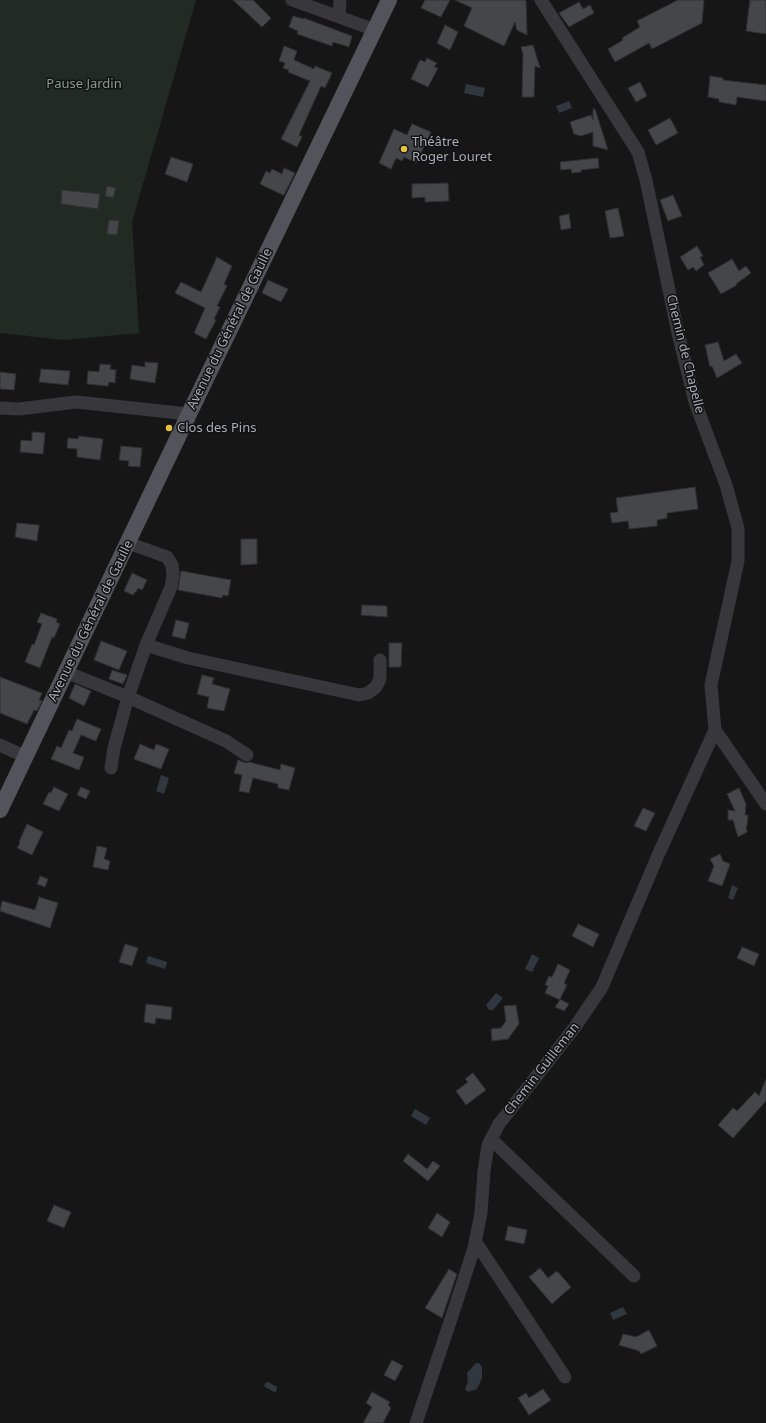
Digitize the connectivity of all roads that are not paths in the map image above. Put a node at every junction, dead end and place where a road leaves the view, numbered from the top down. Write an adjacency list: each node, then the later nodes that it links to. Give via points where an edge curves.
1 (292, 0): 5 (street)
2 (340, 0): 5 (street)
3 (390, 0): 6 (main road, Avenue du Général de Gaulle)
4 (541, 0): 14 (street, Chemin de Chapelle, via 638,152 695,402 726,485 738,528 738,561 711,685)
5 (339, 17): 6 (street)
6 (375, 30): 8 (main road, Avenue du Général de Gaulle)
7 (0, 408): 8 (street, via 19,409 76,402)
8 (189, 414): 9 (main road, Avenue du Général de Gaulle)
9 (128, 543): 10 (street, via 167,557 172,565 171,587); 12 (main road, Avenue du Général de Gaulle)
10 (146, 645): 11 (street, via 188,658 359,695 368,693 376,687 380,679); 13 (street)
11 (380, 660)
12 (66, 672): 13 (street); 17 (main road, Avenue du Général de Gaulle)
13 (128, 697): 16 (street, via 226,741); 18 (street)
14 (715, 730): 20 (street); 21 (street, Chemin Guilleman, via 602,987 575,1027 499,1124)
15 (0, 746): 17 (street)
16 (247, 755)
17 (26, 757): 19 (main road, Avenue du Général de Gaulle)
18 (111, 768)
19 (2, 802)
20 (766, 804)
21 (491, 1139): 22 (street, Chemin Guilleman, via 488,1145 481,1213); 23 (street)
22 (475, 1241): 24 (street); 25 (street, Chemin Guilleman)
23 (634, 1276)
24 (565, 1377)
25 (416, 1423)

